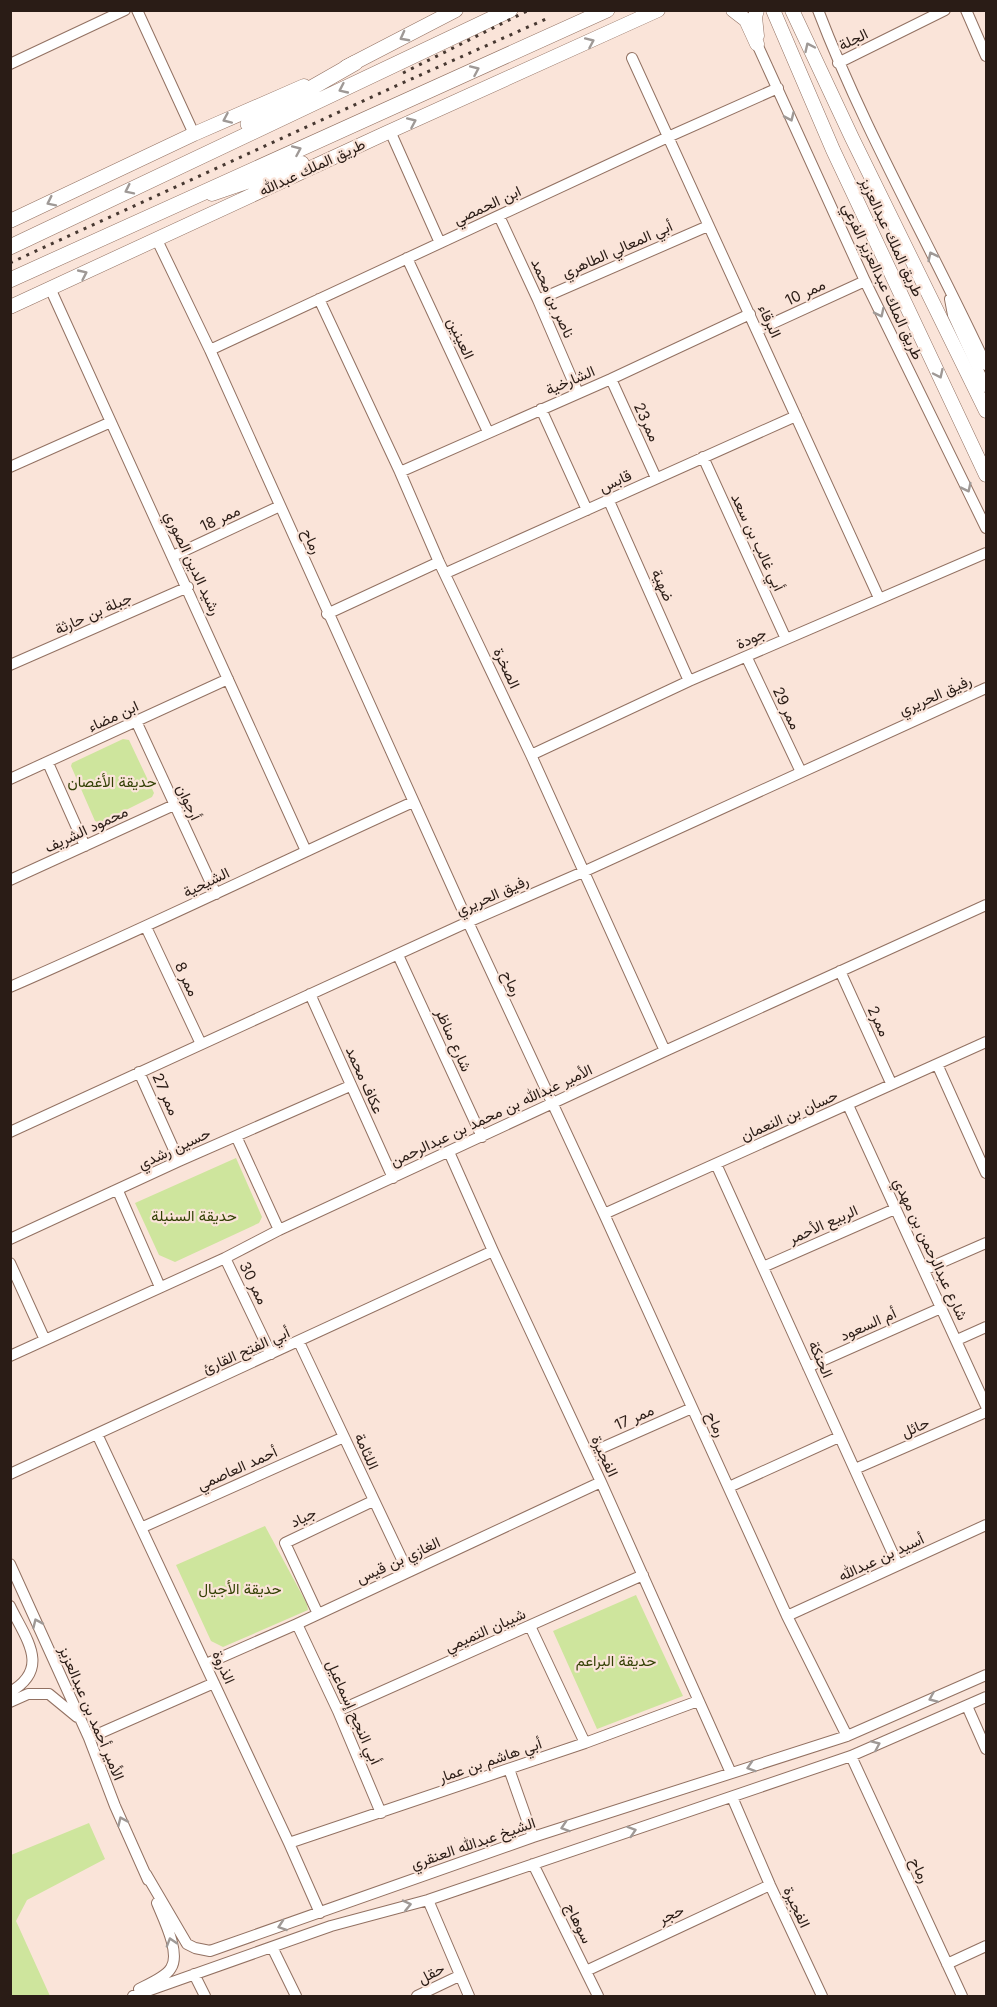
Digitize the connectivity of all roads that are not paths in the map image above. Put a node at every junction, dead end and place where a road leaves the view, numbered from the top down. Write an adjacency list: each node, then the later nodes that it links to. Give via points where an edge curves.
1 (125, 10): 23 (street)
2 (137, 10): 26 (street)
3 (456, 10): 16 (main road)
4 (510, 10): 28 (highway, one-way to 28)
5 (607, 10): 29 (highway, طريق الملك عبدالله, one-way to 5)
6 (641, 10): 17 (main road, via 640,15)
7 (658, 10): 17 (main road)
8 (672, 10): 17 (main road)
9 (734, 10): 18 (main road, via 746,20)
10 (773, 10): 61 (main road, طريق الملك عبدالعزيز, one-way to 61, via 833,150)
11 (792, 10): 54 (main road, طريق الملك عبدالعزيز, one-way to 11)
12 (818, 10): 22 (street)
13 (945, 10): 22 (street, الجلة)
14 (966, 10): 19 (street)
15 (750, 13): 18 (main road)
16 (438, 15): 21 (main road, one-way to 21)
17 (616, 31): 25 (main road, طريق الملك عبدالله, one-way to 17)
18 (758, 44): 24 (street, طريق الملك عبدالعزيز الفرعي)
19 (987, 56)
20 (632, 58): 27 (street, البرقاء)
21 (355, 63): 26 (main road, one-way to 26); 28 (highway)
22 (838, 63): 40 (street, one-way to 22)
23 (10, 64)
24 (778, 88): 27 (street, ابن الحمصي); 38 (street, طريق الملك عبدالعزيز الفرعي, one-way to 38)
25 (387, 133): 29 (main road); 33 (main road, طريق الملك عبدالله); 34 (street)
26 (194, 134): 31 (main road, one-way to 31)
27 (668, 137): 30 (street, ابن الحمصي); 32 (street, البرقاء)
28 (156, 178): 35 (highway, one-way to 35)
29 (176, 205): 37 (highway, طريق الملك عبدالله)
30 (499, 216): 34 (street, ابن الحمصي); 42 (street, ناصر بن محمد)
31 (10, 221)
32 (708, 226): 42 (street, أبي المعالي الطاهري); 44 (street, البرقاء)
33 (157, 240): 39 (main road, طريق الملك عبدالله, one-way to 33); 48 (street, رماح)
34 (440, 243): 36 (street, ابن الحمصي)
35 (10, 247)
36 (407, 258): 41 (street, ابن الحمصي); 57 (street, العينين)
37 (10, 280)
38 (865, 281): 45 (street, ممر 10); 66 (street, طريق الملك عبدالعزيز الفرعي, one-way to 66)
39 (50, 288): 43 (main road, طريق الملك عبدالله); 56 (street, رشيد الدين الصوري)
40 (948, 288): 47 (street); 51 (street, via 953,315)
41 (320, 299): 48 (street, ابن الحمصي); 60 (street, الصخرة)
42 (538, 300): 52 (street, ناصر بن محمد)
43 (10, 307)
44 (750, 314): 45 (street, البرقاء); 50 (street, الشارخية)
45 (758, 330): 55 (street, البرقاء)
46 (987, 334): 47 (street)
47 (974, 339): 49 (street)
48 (210, 350): 64 (street, رماح)
49 (987, 365)
50 (610, 379): 52 (street, الشارخية); 62 (street, ممر23)
51 (987, 387)
52 (578, 393): 53 (street, الشارخية)
53 (541, 409): 57 (street, الشارخية); 65 (street)
54 (987, 411)
55 (796, 416): 58 (street, قابس); 72 (street, البرقاء)
56 (111, 422): 59 (street); 68 (street, رشيد الدين الصوري)
57 (488, 432): 60 (street, الشارخية)
58 (703, 457): 62 (street, قابس); 74 (street, أبي غالب بن سعد)
59 (10, 467)
60 (400, 472): 69 (street, الصخرة)
61 (987, 475)
62 (656, 478): 63 (street, قابس)
63 (609, 501): 65 (street, قابس); 78 (street, ضهية)
64 (280, 506): 68 (street, ممر 18); 73 (street, رماح)
65 (587, 510): 70 (street, قابس)
66 (987, 528)
67 (987, 553): 72 (street, جودة)
68 (173, 556): 71 (street, رشيد الدين الصوري)
69 (439, 562): 70 (street, الصخرة); 73 (street)
70 (446, 573): 81 (street, الصخرة)
71 (188, 587): 76 (street, جبلة بن حارثة); 77 (street, رشيد الدين الصوري)
72 (879, 598): 74 (street, جودة)
73 (327, 614): 85 (street, رماح)
74 (786, 639): 75 (street, جودة)
75 (747, 658): 78 (street, جودة); 83 (street, ممر 29)
76 (10, 665)
77 (228, 679): 80 (street, ابن مضاء); 88 (street, رشيد الدين الصوري)
78 (689, 681): 81 (street, جودة)
79 (987, 688): 83 (street, رفيق الحريري)
80 (136, 722): 82 (street, ابن مضاء); 86 (street, أرجوان)
81 (531, 756): 89 (street, الصخرة)
82 (48, 763): 84 (street, ابن مضاء); 87 (street)
83 (801, 772): 89 (street, رفيق الحريري)
84 (10, 779)
85 (413, 802): 88 (street, الشيحية); 93 (street, رماح)
86 (174, 805): 87 (street, محمود الشريف); 91 (street, أرجوان)
87 (85, 846): 90 (street, محمود الشريف)
88 (306, 851): 91 (street, الشيحية)
89 (583, 872): 93 (street, رفيق الحريري); 101 (street, الصخرة)
90 (10, 880)
91 (216, 894): 94 (street, الشيحية)
92 (987, 905): 96 (street, الأمير عبدالله بن محمد بن عبدالرحمن)
93 (468, 922): 95 (street, رفيق الحريري); 106 (street, رماح)
94 (146, 927): 97 (street, الشيحية); 100 (street, ممر 8)
95 (398, 955): 98 (street, رفيق الحريري); 110 (street, شارع مناظر)
96 (840, 971): 101 (street, الأمير عبدالله بن محمد بن عبدالرحمن); 104 (street, ممر2)
97 (10, 987)
98 (310, 994): 100 (street, رفيق الحريري); 105 (street, عكاف محمد)
99 (987, 1042): 102 (street, حسان بن النعمان)
100 (201, 1044): 103 (street, رفيق الحريري)
101 (665, 1051): 106 (street, الأمير عبدالله بن محمد بن عبدالرحمن)
102 (937, 1064): 104 (street, حسان بن النعمان); 114 (street)
103 (140, 1072): 108 (street, رفيق الحريري); 112 (street, ممر 27)
104 (891, 1083): 107 (street, حسان بن النعمان)
105 (350, 1086): 109 (street, حسين رشدي); 115 (street, عكاف محمد)
106 (552, 1103): 110 (street, الأمير عبدالله بن محمد بن عبدالرحمن); 118 (street, رماح)
107 (848, 1105): 113 (street, حسان بن النعمان); 117 (street, شارع عبدالرحمن بن مهدي)
108 (10, 1132)
109 (236, 1136): 112 (street, حسين رشدي); 119 (street)
110 (482, 1137): 111 (street, الأمير عبدالله بن محمد بن عبدالرحمن)
111 (448, 1152): 115 (street, الأمير عبدالله بن محمد بن عبدالرحمن); 122 (street, الفجيرة)
112 (179, 1161): 116 (street, حسين رشدي)
113 (716, 1164): 118 (street, حسان بن النعمان); 125 (street, الحنكة)
114 (986, 1170)
115 (393, 1178): 119 (street, الأمير عبدالله بن محمد بن عبدالرحمن)
116 (118, 1191): 120 (street, حسين رشدي); 127 (street)
117 (895, 1209): 125 (street, الربيع الأحمر); 126 (street, شارع عبدالرحمن بن مهدي)
118 (604, 1214): 137 (street, رماح)
119 (279, 1230): 123 (street, الأمير عبدالله بن محمد بن عبدالرحمن)
120 (10, 1239)
121 (987, 1243): 126 (street)
122 (493, 1251): 132 (street, أبي الفتح القارئ); 142 (street, الفجيرة)
123 (225, 1258): 127 (street, الأمير عبدالله بن محمد بن عبدالرحمن); 133 (street, ممر 30)
124 (10, 1263): 130 (street)
125 (763, 1267): 135 (street, الحنكة)
126 (924, 1270): 128 (street, شارع عبدالرحمن بن مهدي)
127 (160, 1287): 130 (street, الأمير عبدالله بن محمد بن عبدالرحمن)
128 (941, 1308): 131 (street, شارع عبدالرحمن بن مهدي); 135 (street, أم السعود)
129 (987, 1327): 131 (street)
130 (45, 1340): 134 (street, الأمير عبدالله بن محمد بن عبدالرحمن)
131 (957, 1340): 136 (street, شارع عبدالرحمن بن مهدي)
132 (299, 1342): 133 (street, أبي الفتح القارئ); 140 (street, اللثامة)
133 (272, 1354): 139 (street, أبي الفتح القارئ)
134 (10, 1356)
135 (808, 1367): 141 (street, الحنكة)
136 (987, 1406)
137 (692, 1408): 142 (street, ممر 17); 146 (street, رماح)
138 (987, 1412): 143 (street, حائل)
139 (97, 1434): 144 (street, أبي الفتح القارئ); 149 (street, الذروة)
140 (344, 1437): 147 (street, اللثامة); 149 (street, أحمد العاصمي)
141 (839, 1437): 143 (street, الحنكة); 146 (street)
142 (588, 1454): 145 (street, الفجيرة)
143 (855, 1469): 151 (street, الحنكة)
144 (10, 1474)
145 (601, 1482): 152 (street, الغازي بن قيس); 153 (street, الفجيرة)
146 (729, 1487): 156 (street, رماح)
147 (373, 1501): 152 (street, اللثامة); 155 (street, جياد, via 285,1543)
148 (987, 1525): 151 (street, أسيد بن عبدالله)
149 (143, 1527): 159 (street, الذروة)
150 (10, 1564): 168 (street, الأمير أحمد بن عبدالعزيز, one-way to 150)
151 (898, 1565): 156 (street, أسيد بن عبدالله)
152 (408, 1572): 155 (street, الغازي بن قيس)
153 (643, 1575): 158 (street, شيبان التميمي); 164 (street, الفجيرة)
154 (10, 1606): 162 (street, via 32,1652 33,1663 30,1675)
155 (318, 1614): 157 (street, الغازي بن قيس)
156 (787, 1616): 169 (street, رماح)
157 (297, 1624): 159 (street, الغازي بن قيس); 167 (street, أبي النجح إسماعيل)
158 (530, 1626): 167 (street, شيبان التميمي); 171 (street)
159 (206, 1664): 161 (street, الذروة)
160 (987, 1675): 169 (street, الشيخ عبدالله العنقري, one-way to 169)
161 (214, 1683): 170 (street); 179 (street, الذروة)
162 (10, 1692)
163 (987, 1696): 166 (street)
164 (698, 1701): 171 (street, أبي هاشم بن عمار); 175 (street, الفجيرة)
165 (10, 1702): 168 (street, via 28,1694 49,1694)
166 (967, 1706): 172 (street); 173 (street, one-way to 166)
167 (338, 1712): 177 (street, أبي النجح إسماعيل)
168 (81, 1722): 170 (street, الأمير أحمد بن عبدالعزيز)
169 (847, 1736): 175 (street, الشيخ عبدالله العنقري, one-way to 175)
170 (89, 1738): 181 (street, الأمير أحمد بن عبدالعزيز, one-way to 170)
171 (585, 1743): 174 (street, أبي هاشم بن عمار)
172 (987, 1749)
173 (851, 1756): 176 (street); 190 (street, رماح)
174 (509, 1769): 177 (street, أبي هاشم بن عمار); 178 (street)
175 (731, 1773): 178 (street, الشيخ عبدالله العنقري, one-way to 178)
176 (732, 1797): 180 (street, one-way to 176); 182 (street, الفجيرة)
177 (381, 1813): 179 (street, أبي هاشم بن عمار)
178 (533, 1838): 183 (street, الشيخ عبدالله العنقري)
179 (289, 1843): 186 (street, الذروة)
180 (533, 1864): 184 (street); 191 (street, سوهاج)
181 (146, 1874): 186 (street, الشيخ عبدالله العنقري, one-way to 181, via 210,1951 195,1948 180,1934); 194 (street, one-way to 181, via 166,1973 173,1963 174,1948)
182 (770, 1885): 191 (street, حجر); 201 (street, الفجيرة)
183 (373, 1894): 185 (street, via 357,1904 357,1909 360,1913); 186 (street, الشيخ عبدالله العنقري)
184 (428, 1900): 185 (street, one-way to 184); 193 (street)
185 (383, 1911): 187 (street)
186 (323, 1912): 187 (street, via 344,1908 348,1912 348,1917)
187 (331, 1926): 189 (street)
188 (987, 1946): 190 (street)
189 (272, 1947): 192 (street); 197 (street)
190 (947, 1964): 202 (street, رماح)
191 (586, 1971): 200 (street, سوهاج)
192 (194, 1974): 195 (street); 196 (street)
193 (459, 1976): 198 (street, حقل); 199 (street)
194 (128, 1996)
195 (133, 1996)
196 (205, 1996)
197 (296, 1996)
198 (417, 1996)
199 (469, 1996)
200 (598, 1996)
201 (822, 1996)
202 (962, 1996)

